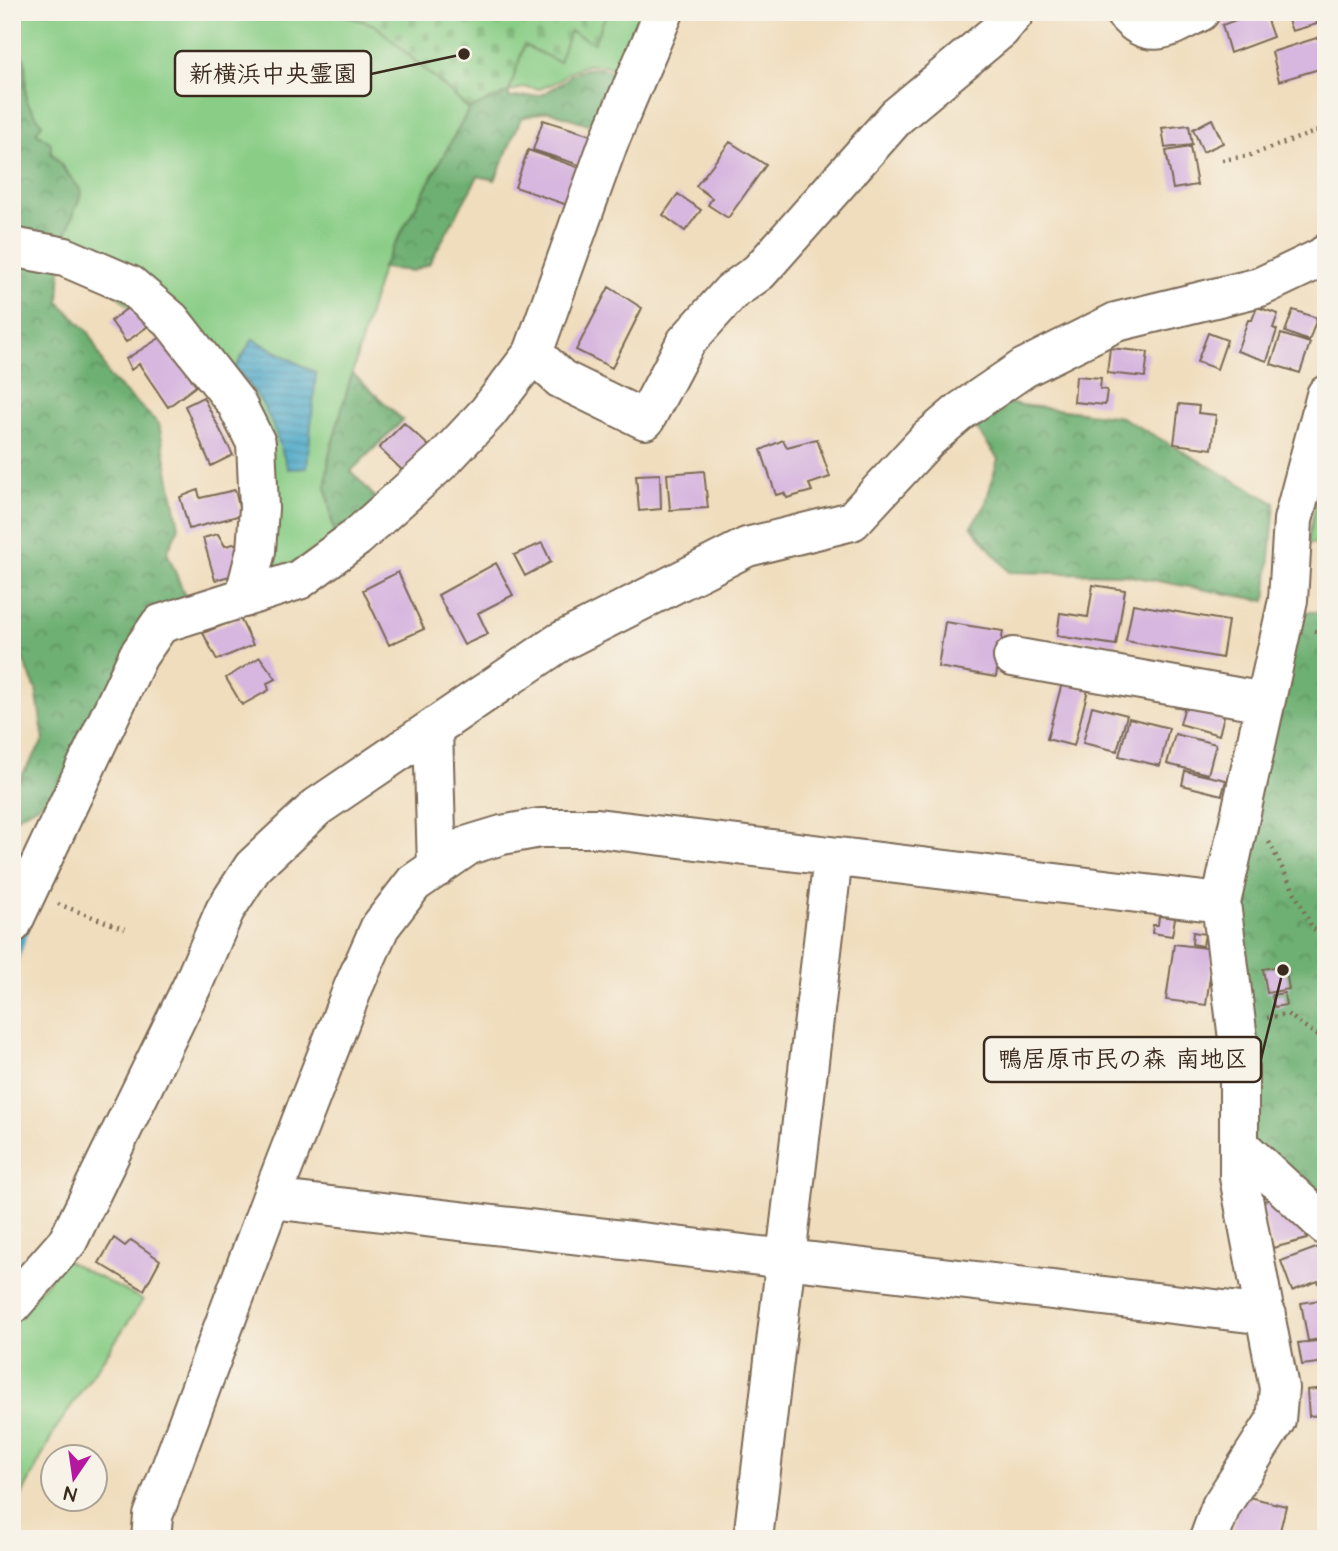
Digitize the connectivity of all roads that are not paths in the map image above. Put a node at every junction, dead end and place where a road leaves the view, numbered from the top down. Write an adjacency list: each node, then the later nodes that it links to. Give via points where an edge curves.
1 (664, 12): 7 (street, via 608,144)
2 (1015, 12): 7 (street, via 1000,30 897,116 759,272 731,292 685,342 645,420 561,379)
3 (1124, 12): 4 (street, via 1143,27 1161,32)
4 (1200, 12)
5 (12, 247): 9 (street, via 65,257 130,285 171,320 236,403 256,443 259,508 256,551)
6 (1326, 254): 12 (street, via 1260,287 1116,322 1024,368 928,439 852,521 747,547 560,642)
7 (533, 353): 9 (street, via 445,458 356,538 299,580)
8 (1326, 396): 11 (street, via 1293,520 1288,600)
9 (244, 598): 16 (street, via 160,624 138,656)
10 (1013, 657): 11 (street)
11 (1264, 702): 15 (street)
12 (433, 729): 14 (street); 21 (street, via 317,807 253,867 225,910 68,1241)
13 (833, 857): 14 (street, via 597,828 540,828 469,845); 15 (street); 20 (street)
14 (437, 868): 18 (street, via 414,883 380,927)
15 (1221, 903): 17 (street, via 1239,1047)
16 (19, 908)
17 (1240, 1146): 19 (street); 22 (street, via 1240,1177)
18 (271, 1199): 20 (street); 23 (street, via 153,1516)
19 (1326, 1226)
20 (786, 1260): 22 (street); 24 (street)
21 (12, 1305)
22 (1267, 1315): 25 (street, via 1279,1388 1276,1420 1221,1506)
23 (151, 1539)
24 (753, 1539)
25 (1209, 1539)

